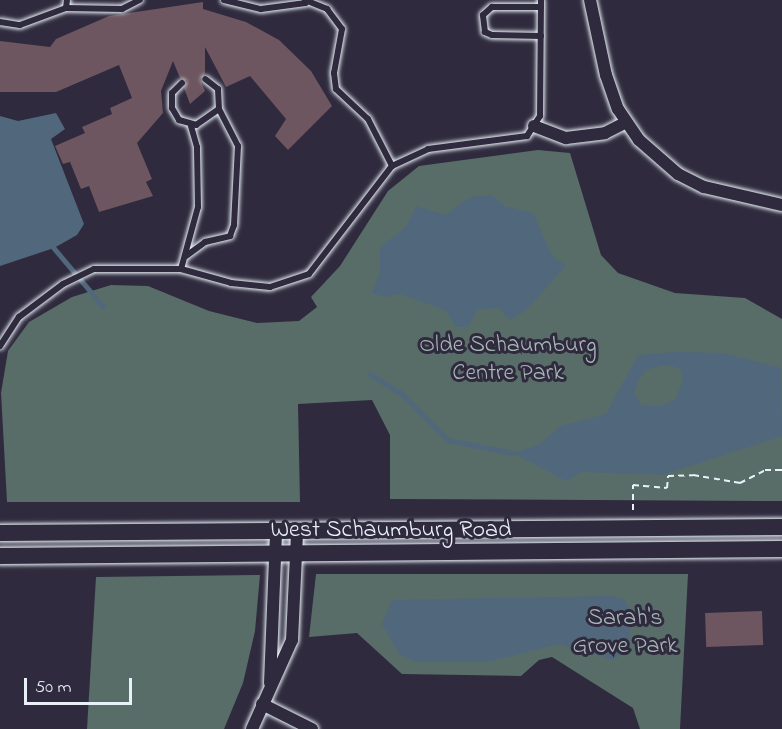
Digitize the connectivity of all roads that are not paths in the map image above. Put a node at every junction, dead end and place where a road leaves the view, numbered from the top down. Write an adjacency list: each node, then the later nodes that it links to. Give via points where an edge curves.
1 (67, 0): 7 (lane)
2 (140, 0): 7 (lane, via 122,9)
3 (224, 0): 5 (lane, via 261,9)
4 (590, 0): 13 (street, via 596,46)
5 (306, 1): 16 (lane, via 327,9 342,29 334,73 336,89 369,119)
6 (541, 4): 9 (lane); 9 (lane, via 492,7 483,15 485,32 492,35)
7 (66, 8): 8 (lane, via 20,25)
8 (0, 22)
9 (541, 36): 15 (lane, via 540,116)
10 (205, 79): 12 (lane, via 218,89)
11 (182, 83): 14 (lane, via 172,93 172,108 179,120)
12 (219, 109): 14 (lane, via 210,119); 18 (lane, via 237,146 234,225 230,236 205,242)
13 (625, 123): 15 (street, via 605,133 566,138); 17 (street, via 678,174 704,187)
14 (191, 126): 18 (lane, via 197,147 198,207)
15 (534, 126): 16 (lane, via 527,136 428,148)
16 (392, 166): 19 (lane, via 309,274 270,287 231,283)
17 (782, 205)
18 (186, 256): 19 (lane)
19 (181, 269): 20 (lane, via 94,269 63,284 19,317)
20 (0, 346)
21 (782, 527): 24 (main road, West Schaumburg Road)
22 (0, 533): 23 (main road, West Schaumburg Road)
23 (276, 534): 24 (main road, West Schaumburg Road); 27 (street)
24 (297, 534): 28 (street)
25 (782, 549): 28 (main road, West Schaumburg Road)
26 (0, 556): 27 (main road, West Schaumburg Road)
27 (277, 556): 28 (main road, West Schaumburg Road); 29 (street)
28 (297, 556): 29 (street, via 292,640)
29 (270, 684): 30 (street)
30 (262, 704): 31 (street); 32 (street)
31 (252, 729)
32 (312, 729)

